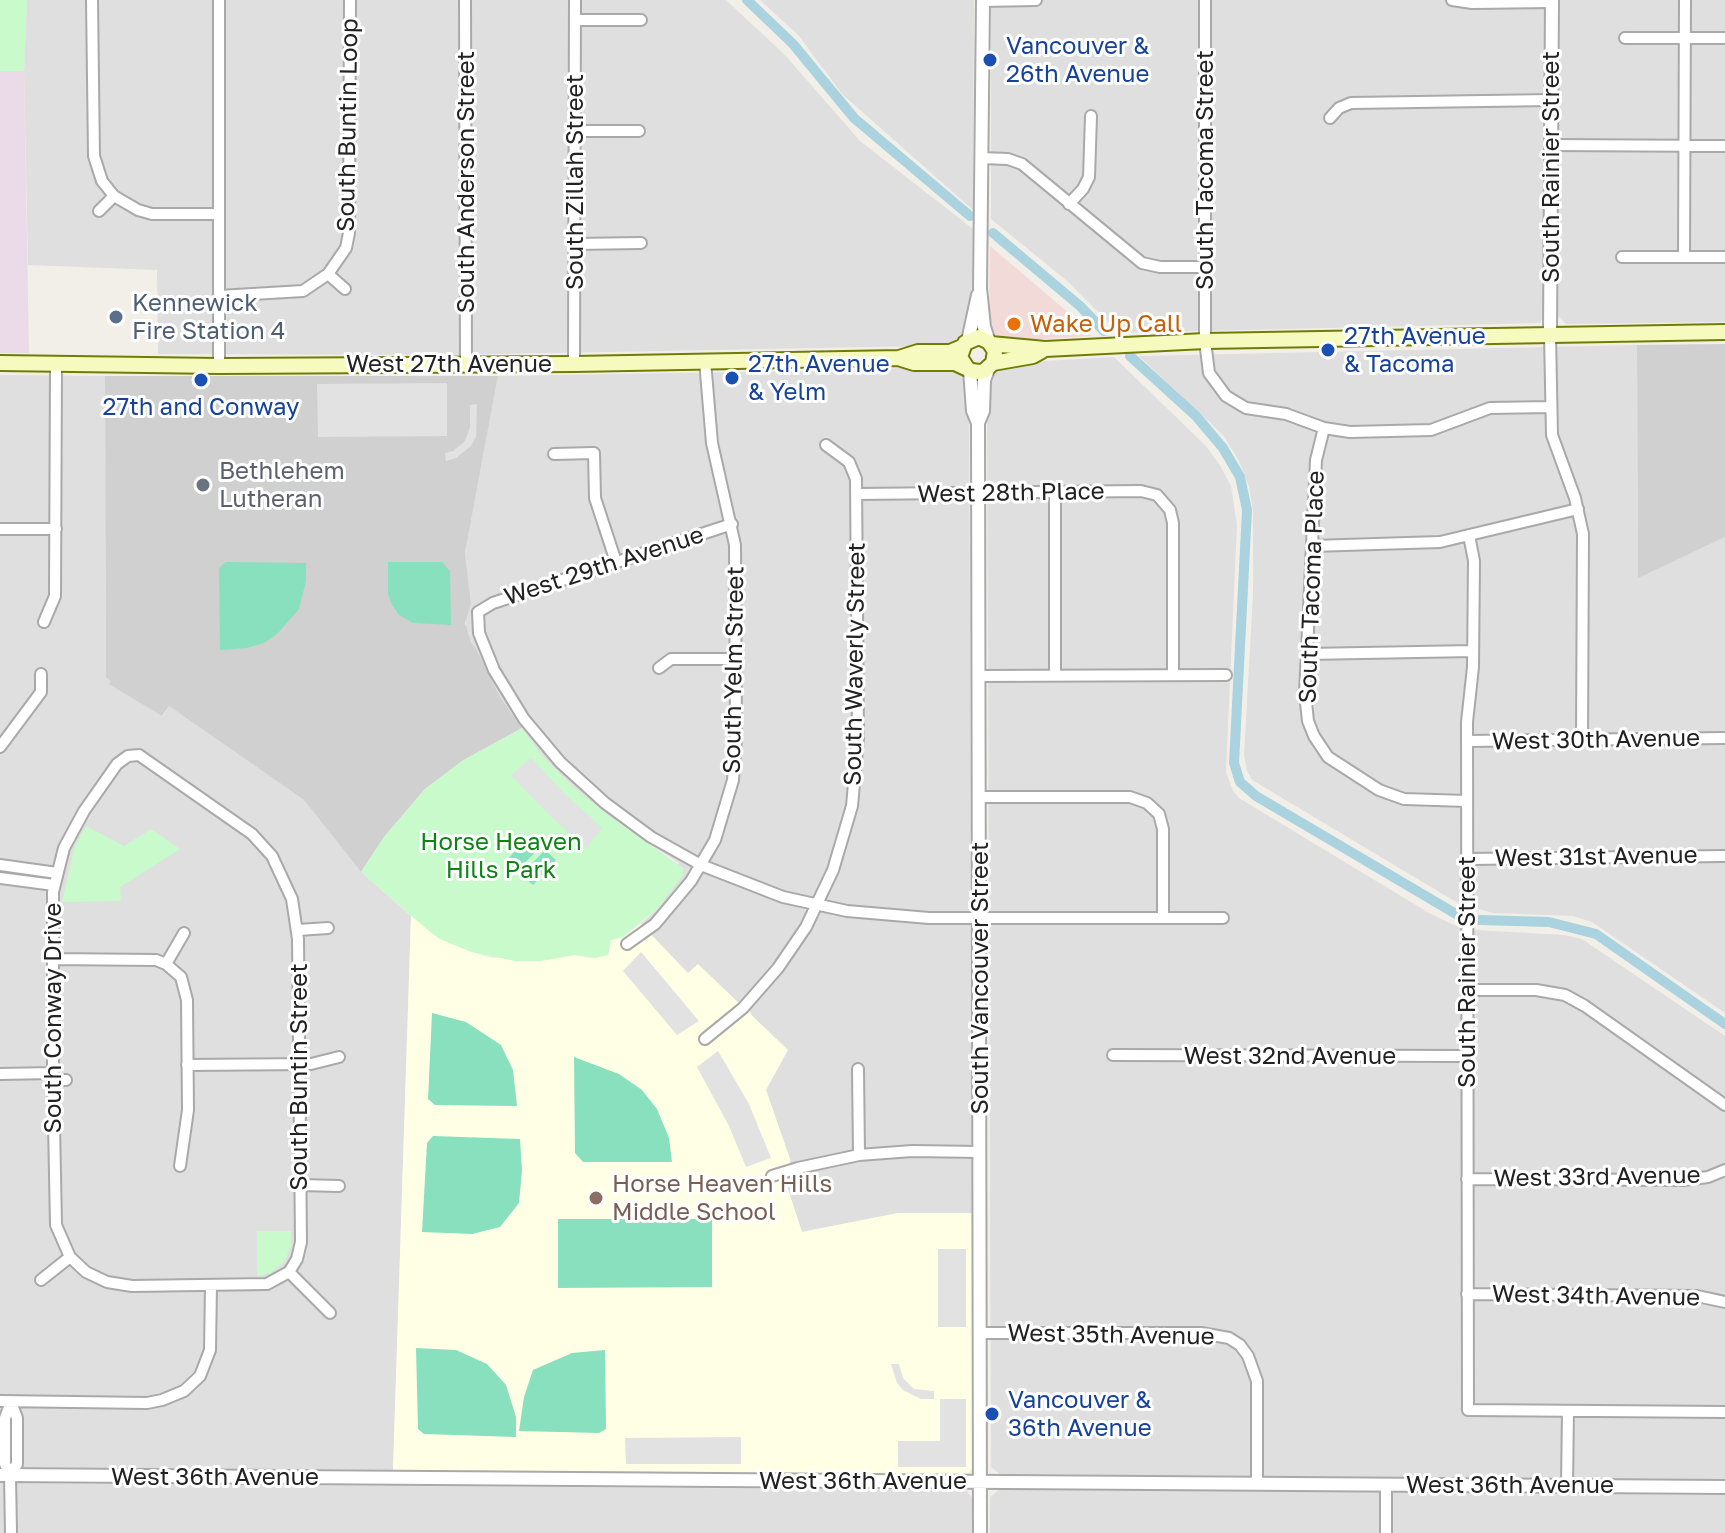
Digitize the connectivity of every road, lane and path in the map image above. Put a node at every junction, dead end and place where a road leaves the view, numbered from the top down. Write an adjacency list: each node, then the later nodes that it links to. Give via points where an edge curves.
1 (92, 0): 26 (street, via 94,156 102,181)
2 (219, 0): 29 (street)
3 (350, 0): 36 (street, South Buntin Loop, via 349,233 346,248)
4 (465, 0): 51 (street, South Anderson Street)
5 (575, 0): 12 (street, South Zillah Street)
6 (983, 0): 7 (street); 25 (street)
7 (1036, 0)
8 (1205, 0): 35 (street, South Tacoma Street)
9 (1452, 0): 11 (street)
10 (1685, 0): 15 (street)
11 (1552, 1): 17 (street, South Rainier Street)
12 (576, 20): 13 (street); 20 (street, South Zillah Street)
13 (641, 20)
14 (1625, 38): 15 (street)
15 (1684, 38): 16 (street); 23 (street)
16 (1725, 38)
17 (1551, 100): 19 (street, via 1351,103); 22 (street, South Rainier Street)
18 (1091, 116): 27 (street, via 1089,177)
19 (1330, 118)
20 (575, 131): 21 (street); 31 (street, South Zillah Street)
21 (639, 131)
22 (1551, 145): 23 (street); 41 (street, South Rainier Street)
23 (1684, 146): 24 (street); 33 (street)
24 (1725, 146)
25 (981, 158): 27 (street, via 1022,164); 37 (street)
26 (114, 196): 28 (street); 29 (street, via 152,214)
27 (1069, 204): 35 (street, via 1142,263)
28 (99, 211)
29 (219, 214): 39 (street)
30 (641, 243): 31 (street)
31 (575, 244): 50 (street, South Zillah Street)
32 (1622, 257): 33 (street)
33 (1684, 257): 34 (street)
34 (1725, 257)
35 (1204, 267): 42 (street, South Tacoma Street)
36 (328, 274): 38 (street); 39 (street, via 303,291)
37 (980, 288): 43 (street); 44 (street)
38 (345, 289)
39 (219, 296): 53 (street)
40 (1725, 332): 41 (main road, West 27th Avenue)
41 (1550, 335): 42 (main road, West 27th Avenue); 55 (street)
42 (1205, 341): 45 (main road, West 27th Avenue); 57 (street, via 1209,373 1234,402)
43 (990, 343): 44 (main road, West 27th Avenue, via 979,337); 45 (main road, West 27th Avenue); 52 (main road, via 995,351)
44 (965, 344): 46 (main road, West 27th Avenue, via 950,352); 54 (main road, via 960,357)
45 (1045, 349): 52 (main road, West 27th Avenue)
46 (899, 358): 47 (main road, West 27th Avenue); 54 (main road, West 27th Avenue)
47 (705, 361): 50 (main road, West 27th Avenue); 64 (street, South Yelm Street, via 712,443)
48 (0, 363): 49 (main road, West 27th Avenue)
49 (56, 364): 53 (main road, West 27th Avenue); 66 (street)
50 (574, 364): 51 (main road, West 27th Avenue)
51 (466, 365): 53 (main road, West 27th Avenue)
52 (991, 365): 54 (main road, West 27th Avenue, via 979,372); 56 (street, South Vancouver Street)
53 (219, 366)
54 (968, 369): 56 (street, South Vancouver Street)
55 (1550, 407): 57 (street, via 1490,408 1431,430); 63 (street, via 1556,450)
56 (978, 423): 62 (street, South Vancouver Street)
57 (1324, 428): 68 (street, South Tacoma Place, via 1317,453)
58 (826, 445): 61 (street, South Waverly Street, via 849,462)
59 (554, 454): 69 (street, via 594,453 595,498)
60 (1055, 491): 62 (street, West 28th Place); 76 (street); 77 (street, West 28th Place, via 1149,492 1170,510)
61 (857, 494): 62 (street, West 28th Place); 94 (street, South Waverly Street, via 855,781 841,849)
62 (979, 495): 79 (street, South Vancouver Street)
63 (1578, 509): 67 (street); 81 (street, via 1583,548)
64 (732, 524): 69 (street, West 29th Avenue); 73 (street, South Yelm Street)
65 (0, 529): 66 (street)
66 (56, 529): 70 (street, via 55,596)
67 (1469, 535): 68 (street, via 1430,544); 71 (street, South Rainier Street, via 1474,561)
68 (1312, 546): 72 (street, South Tacoma Place)
69 (616, 562): 89 (street, West 29th Avenue, via 493,603 478,612 479,633 494,670 552,753 627,819)
70 (44, 622)
71 (1473, 651): 72 (street); 82 (street, South Rainier Street)
72 (1307, 654): 85 (street, South Tacoma Place, via 1308,721 1328,757 1392,796)
73 (736, 659): 74 (street, via 671,659); 89 (street, South Yelm Street, via 733,780 722,823)
74 (659, 668)
75 (41, 674): 83 (street, via 41,692)
76 (1055, 675): 77 (street); 79 (street)
77 (1173, 675): 78 (street)
78 (1226, 675)
79 (979, 676): 84 (street, South Vancouver Street)
80 (1725, 738): 81 (street, West 30th Avenue)
81 (1582, 740): 82 (street, West 30th Avenue)
82 (1467, 741): 85 (street, South Rainier Street)
83 (0, 747)
84 (980, 797): 95 (street, via 1130,797 1147,803 1159,814 1163,829); 97 (street, South Vancouver Street)
85 (1467, 801): 87 (street, South Rainier Street)
86 (1725, 856): 87 (street, West 31st Avenue)
87 (1467, 859): 104 (street, South Rainier Street)
88 (0, 865): 90 (street)
89 (701, 865): 94 (street); 101 (street, South Yelm Street, via 665,914)
90 (57, 873): 92 (street, South Conway Drive, via 84,811 117,764 133,755 147,759 252,834); 93 (street, South Conway Drive)
91 (0, 878): 93 (street)
92 (285, 881): 99 (street, South Buntin Street)
93 (54, 885): 102 (street, South Conway Drive)
94 (818, 906): 97 (street, via 878,915); 105 (street, South Waverly Street, via 778,968 743,1008)
95 (1163, 918): 96 (street); 97 (street)
96 (1223, 918)
97 (980, 919): 116 (street, South Vancouver Street)
98 (328, 928): 99 (street)
99 (298, 930): 109 (street, South Buntin Street)
100 (184, 933): 103 (street)
101 (627, 944)
102 (52, 959): 103 (street, via 144,958); 113 (street, South Conway Drive)
103 (166, 964): 110 (street, via 181,977 185,990)
104 (1467, 990): 107 (street, South Rainier Street); 115 (street, via 1565,995)
105 (705, 1039)
106 (1113, 1055): 107 (street, West 32nd Avenue)
107 (1467, 1056): 121 (street, South Rainier Street)
108 (339, 1057): 109 (street)
109 (299, 1064): 110 (street); 122 (street, South Buntin Street)
110 (187, 1065): 118 (street, via 188,1122)
111 (858, 1069): 117 (street)
112 (0, 1074): 113 (street)
113 (53, 1076): 114 (street); 124 (street, South Conway Drive, via 54,1210)
114 (66, 1080)
115 (1725, 1105)
116 (980, 1152): 117 (street); 131 (street, South Vancouver Street)
117 (859, 1155): 120 (street)
118 (180, 1166)
119 (1725, 1170): 121 (street, West 33rd Avenue, via 1684,1180)
120 (772, 1176)
121 (1467, 1179): 128 (street, South Rainier Street)
122 (300, 1185): 123 (street); 125 (street, South Buntin Street, via 300,1251)
123 (339, 1186)
124 (70, 1257): 126 (street); 127 (street, via 97,1279 119,1285)
125 (289, 1272): 127 (street, via 267,1284); 130 (street)
126 (41, 1280)
127 (211, 1285): 132 (street, via 210,1350 200,1376 184,1391 147,1403)
128 (1467, 1294): 129 (street, West 34th Avenue, via 1697,1296); 133 (street, South Rainier Street, via 1468,1410)
129 (1725, 1302)
130 (330, 1313)
131 (981, 1333): 136 (street, South Vancouver Street); 137 (street, West 35th Avenue, via 1201,1333 1229,1338 1240,1345 1257,1381)
132 (6, 1401): 135 (street, via 17,1418 17,1464)
133 (1568, 1411): 134 (street); 139 (street)
134 (1725, 1412)
135 (5, 1475): 136 (street, West 36th Avenue); 141 (street)
136 (980, 1481): 137 (street, West 36th Avenue); 142 (street, South Vancouver Street)
137 (1257, 1484): 138 (street, West 36th Avenue)
138 (1386, 1484): 139 (street, West 36th Avenue); 143 (street)
139 (1567, 1486): 140 (street, West 36th Avenue)
140 (1725, 1487)
141 (11, 1533)
142 (980, 1533)
143 (1386, 1533)

